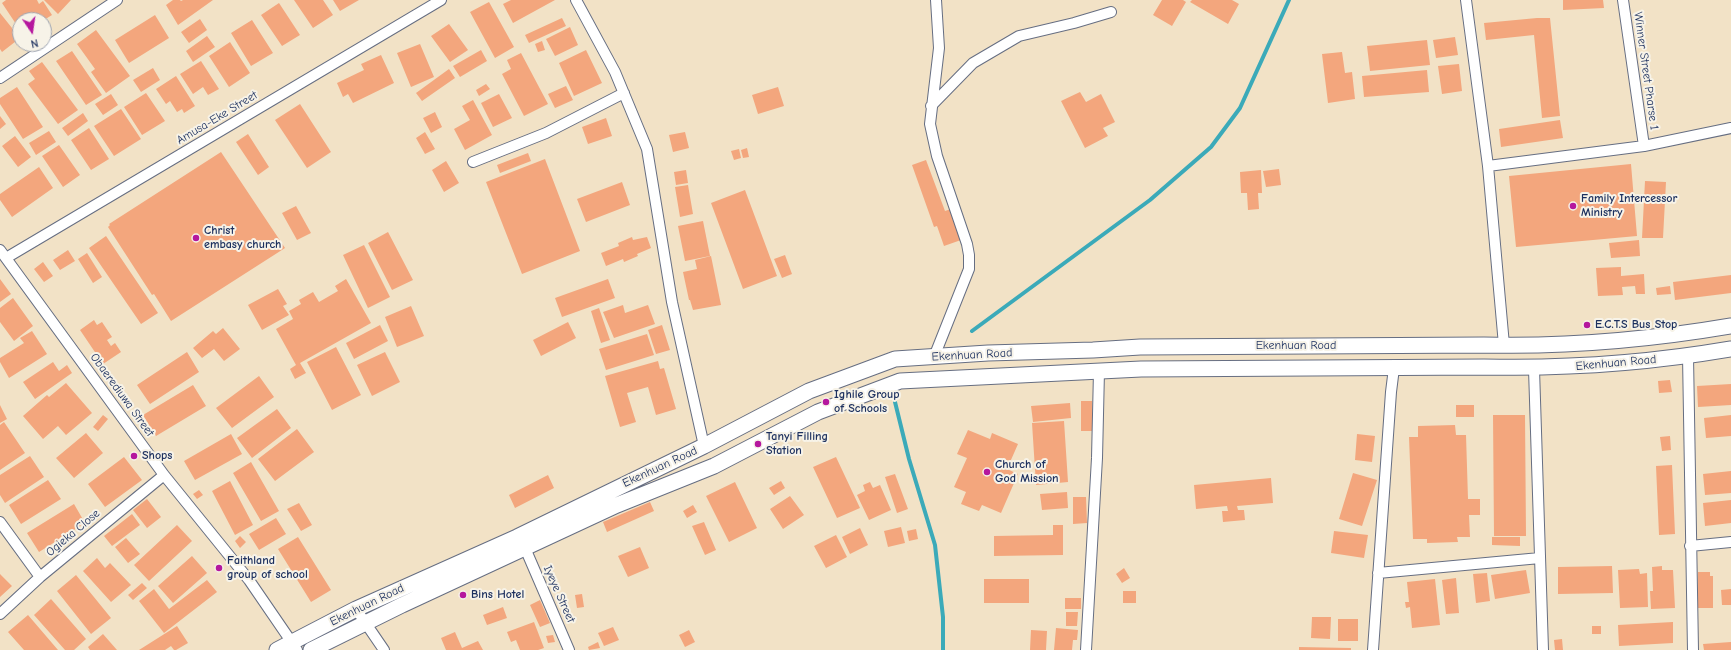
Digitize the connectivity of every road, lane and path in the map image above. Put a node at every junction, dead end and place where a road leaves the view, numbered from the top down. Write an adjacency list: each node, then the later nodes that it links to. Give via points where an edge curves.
1 (117, 0): 8 (street)
2 (441, 0): 16 (street, Amusa-Eke Street)
3 (576, 0): 9 (street)
4 (936, 0): 10 (street, via 939,48)
5 (1466, 0): 14 (street)
6 (1623, 0): 12 (street, Winner Street Pharse 1)
7 (1111, 12): 10 (street, via 1019,36 973,63)
8 (0, 78)
9 (624, 93): 13 (street, via 546,133); 25 (street, via 647,150 672,302)
10 (931, 106): 21 (street, via 930,124 937,156 970,255 969,269)
11 (1731, 128): 12 (street)
12 (1644, 146): 14 (street)
13 (473, 162)
14 (1488, 166): 18 (street)
15 (0, 250): 16 (street, Obaerediuwa Street)
16 (6, 258): 26 (street, Obaerediuwa Street)
17 (1731, 326): 18 (main road, Ekenhuan Road, via 1616,342)
18 (1504, 345): 21 (main road, Ekenhuan Road, via 1140,347)
19 (1731, 349): 20 (main road, Ekenhuan Road)
20 (1688, 356): 23 (main road, Ekenhuan Road, via 1617,364); 29 (street)
21 (934, 357): 25 (main road, Ekenhuan Road, via 895,360 808,391)
22 (1394, 368): 23 (main road, Ekenhuan Road); 24 (main road, Ekenhuan Road); 32 (street)
23 (1534, 368): 31 (street)
24 (1099, 371): 30 (main road, Ekenhuan Road, via 900,381 818,412 714,466 617,505); 42 (street, via 1097,458)
25 (704, 446): 34 (main road, Ekenhuan Road, via 517,537)
26 (164, 475): 33 (street, Ogieka Close); 37 (street, Obaerediuwa Street, via 249,580)
27 (0, 522): 33 (street)
28 (1731, 542): 29 (street)
29 (1690, 546): 45 (street)
30 (525, 548): 36 (main road, Ekenhuan Road); 41 (street, Iyeye Street)
31 (1540, 558): 32 (street); 44 (street)
32 (1378, 573): 43 (street)
33 (40, 577): 35 (street, Ogieka Close)
34 (356, 609): 36 (street); 37 (main road, Ekenhuan Road)
35 (0, 614)
36 (365, 623): 39 (main road, Ekenhuan Road); 40 (street)
37 (294, 646): 38 (main road, Ekenhuan Road)
38 (277, 650)
39 (311, 650)
40 (384, 650)
41 (569, 650)
42 (1086, 650)
43 (1373, 650)
44 (1543, 650)
45 (1693, 650)

